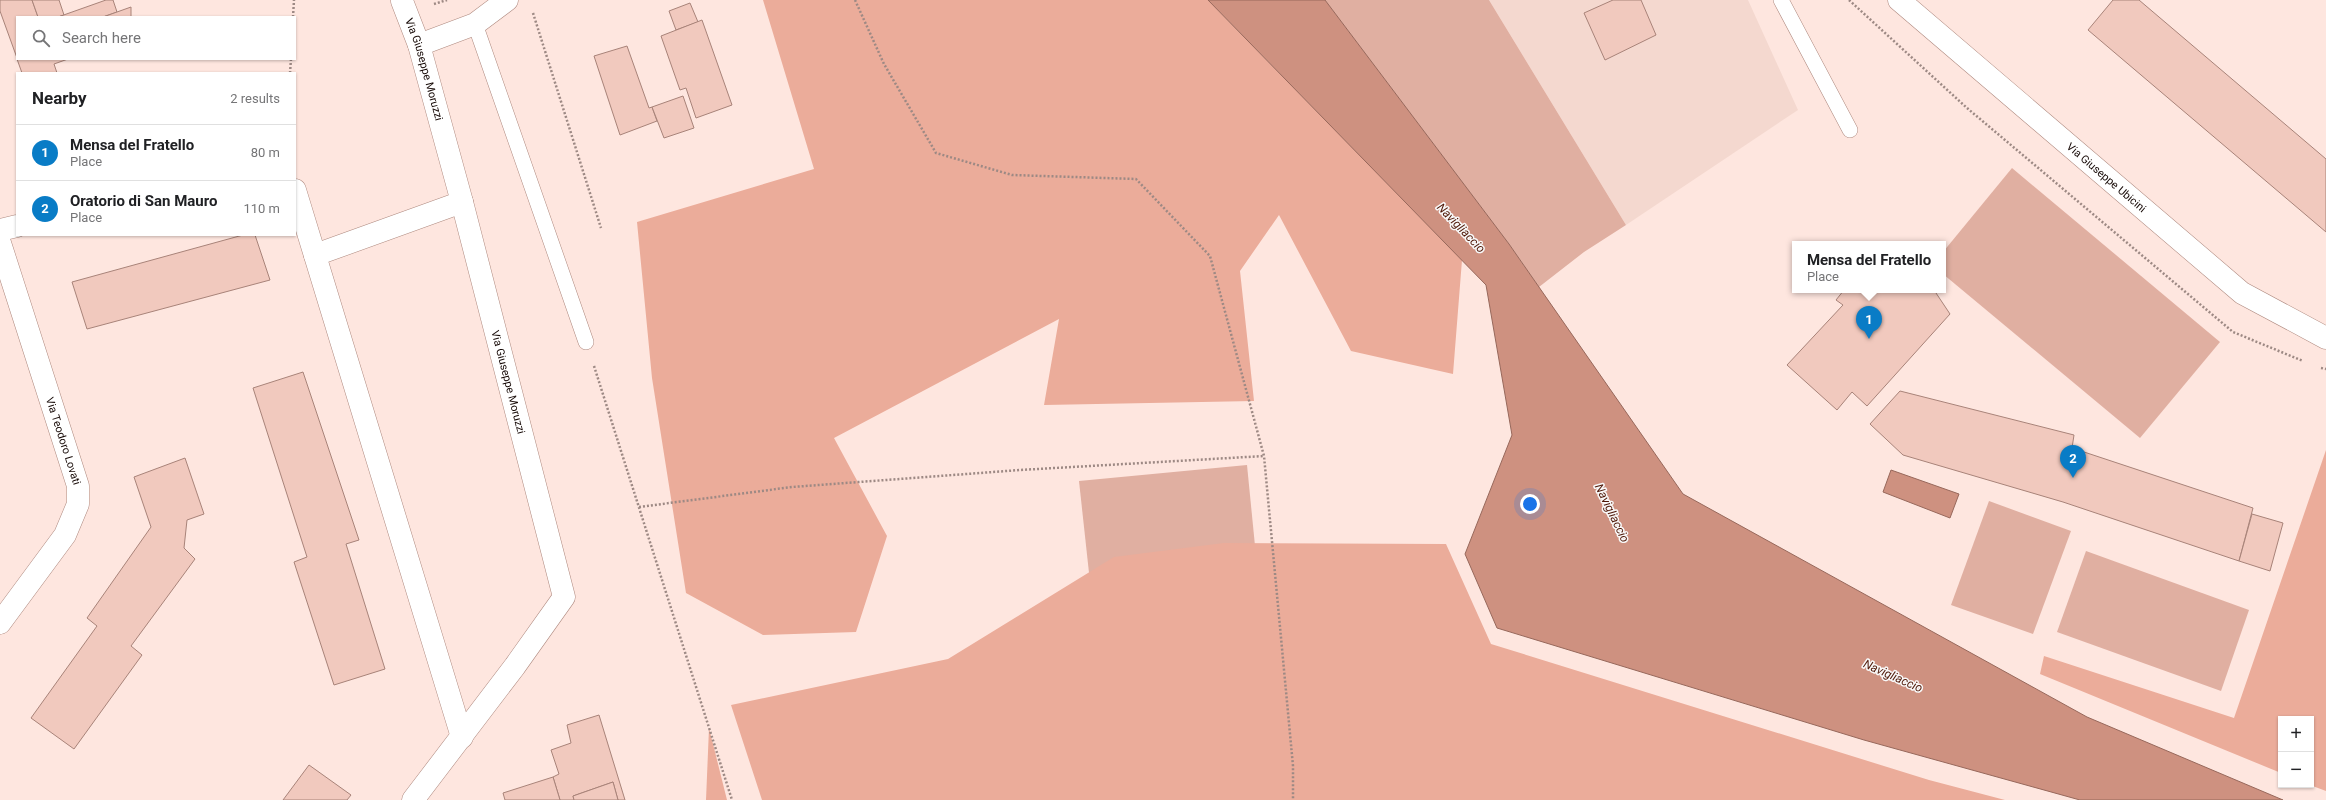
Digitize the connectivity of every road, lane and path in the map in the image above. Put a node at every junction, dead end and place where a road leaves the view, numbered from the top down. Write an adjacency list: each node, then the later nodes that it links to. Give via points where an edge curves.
1 (294, 0): 9 (path)
2 (507, 0): 10 (street)
3 (855, 0): 27 (path, via 884,64 936,153 1012,175 1136,179 1210,256)
4 (1781, 0): 14 (lane)
5 (1849, 0): 24 (path, via 1967,108 2233,332)
6 (1899, 0): 22 (street, Via Giuseppe Ubicini, via 2242,293)
7 (402, 1): 11 (street, Via Giuseppe Moruzzi)
8 (533, 15): 18 (path)
9 (293, 16)
10 (474, 24): 11 (street); 23 (lane)
11 (419, 45): 16 (street, Via Giuseppe Moruzzi)
12 (291, 60): 13 (path)
13 (290, 72)
14 (1850, 130)
15 (296, 193): 21 (street)
16 (462, 202): 21 (street); 30 (street, Via Giuseppe Moruzzi, via 564,597)
17 (16, 226): 19 (street)
18 (601, 228)
19 (0, 230)
20 (0, 243): 29 (street, Via Teodoro Lovati, via 78,486 78,504 65,535)
21 (315, 255): 30 (street)
22 (2326, 338)
23 (586, 342): 28 (path)
24 (2305, 362)
25 (2320, 368): 26 (path)
26 (2326, 369)
27 (1264, 456): 28 (path, via 1020,470 792,487); 33 (path, via 1293,766)
28 (639, 507): 32 (path)
29 (0, 623)
30 (462, 737): 31 (street, Via Giuseppe Moruzzi)
31 (413, 800)
32 (732, 800)
33 (1293, 800)

